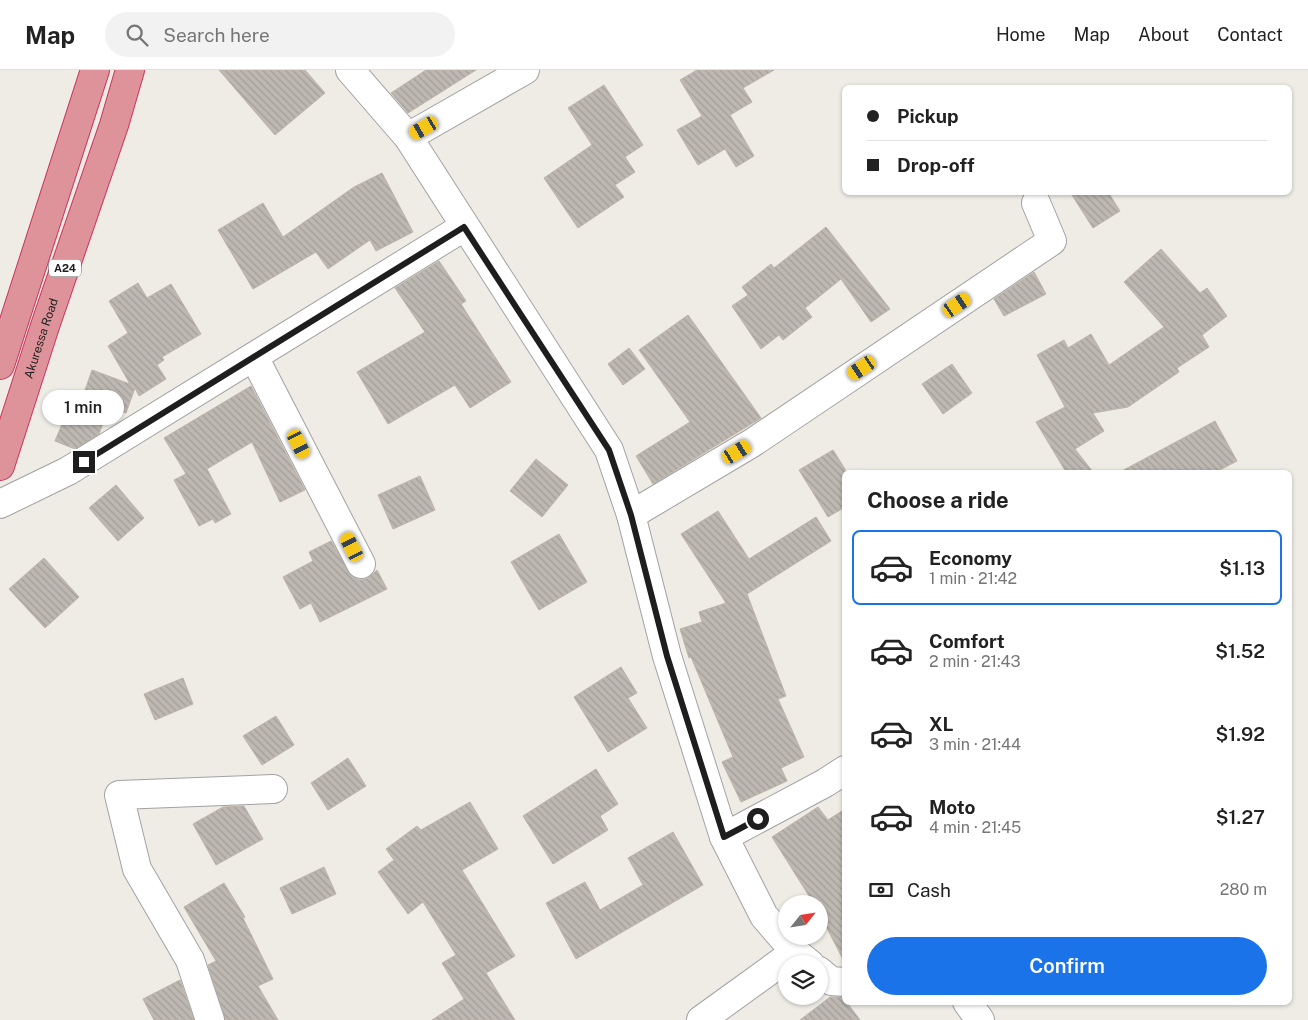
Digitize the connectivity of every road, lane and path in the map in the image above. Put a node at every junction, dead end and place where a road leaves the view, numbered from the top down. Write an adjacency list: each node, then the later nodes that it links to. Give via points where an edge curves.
1 (95, 70): 9 (highway, A24)
2 (130, 70): 10 (highway, Akuressa Road / A24)
3 (350, 70): 5 (street)
4 (525, 70): 5 (street)
5 (408, 137): 7 (street)
6 (1036, 203): 12 (street, via 1052,241 752,443)
7 (464, 227): 8 (street); 12 (street, via 609,450)
8 (254, 357): 11 (street, via 68,471); 13 (street)
9 (0, 365)
10 (0, 466)
11 (0, 504)
12 (631, 515): 16 (street, via 667,656)
13 (361, 564)
14 (842, 772): 16 (street)
15 (273, 789): 22 (street, via 119,795 136,869 190,960)
16 (724, 837): 17 (street, via 764,916)
17 (799, 955)
18 (778, 973): 23 (street)
19 (828, 978): 20 (street)
20 (842, 982)
21 (969, 1005): 24 (street)
22 (210, 1020)
23 (701, 1020)
24 (980, 1020)

